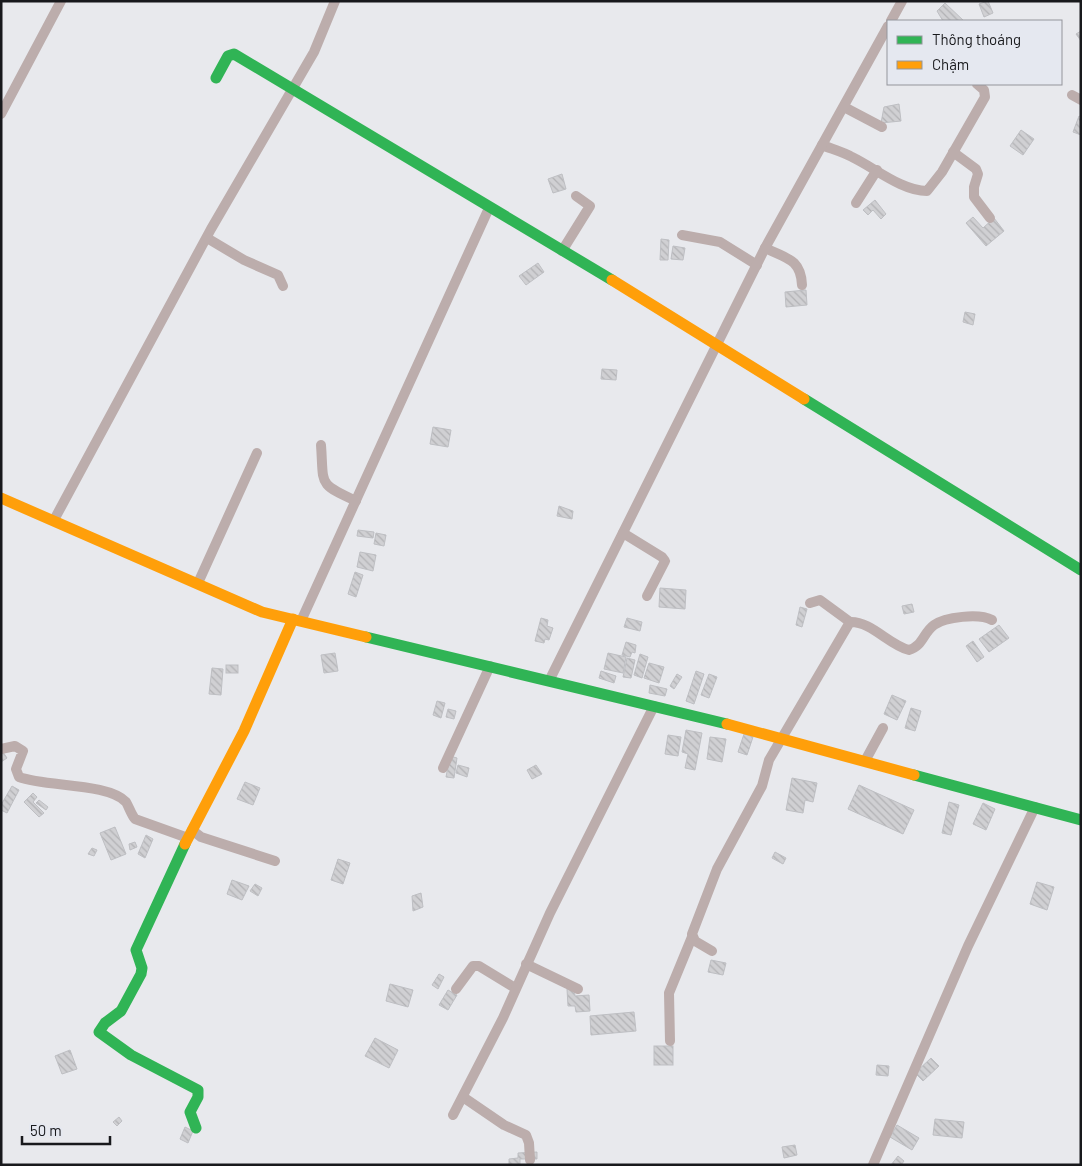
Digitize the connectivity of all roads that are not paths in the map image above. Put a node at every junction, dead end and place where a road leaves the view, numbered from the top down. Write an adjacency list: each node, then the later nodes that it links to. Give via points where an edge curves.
1 (61, 1): 10 (street)
2 (335, 1): 8 (street, via 314,52)
3 (902, 1): 4 (street)
4 (892, 20)
5 (886, 38): 9 (street)
6 (216, 78): 8 (street, via 228,56 234,54)
7 (979, 85): 13 (street, via 985,97)
8 (292, 89): 17 (street); 20 (street)
9 (844, 107): 11 (street); 12 (street)
10 (1, 114)
11 (882, 127)
12 (822, 145): 14 (street); 21 (street)
13 (953, 152): 14 (street, via 928,190 920,191); 18 (street, via 976,169 974,196)
14 (877, 170): 16 (street)
15 (576, 196): 22 (street, via 590,206)
16 (856, 203)
17 (489, 208): 22 (street); 30 (street)
18 (990, 218)
19 (682, 234): 23 (street, via 720,242)
20 (207, 238): 25 (street, via 278,275); 31 (street)
21 (765, 248): 23 (street); 24 (street, via 796,263 801,271)
22 (562, 251): 26 (street)
23 (757, 265): 26 (street)
24 (802, 285)
25 (283, 286)
26 (716, 346): 32 (street); 33 (street)
27 (321, 445): 30 (street, via 322,478 328,488)
28 (257, 453): 34 (street)
29 (1, 498): 31 (street)
30 (356, 501): 37 (street)
31 (54, 520): 34 (street)
32 (623, 533): 35 (street, via 665,561); 41 (street)
33 (1081, 570)
34 (198, 583): 37 (street, via 262,612)
35 (647, 596)
36 (810, 603): 39 (street, via 820,600)
37 (297, 620): 40 (street); 50 (street)
38 (992, 620): 39 (street, via 975,615 942,621 928,631 920,645 909,650 859,623)
39 (850, 622): 44 (street)
40 (490, 666): 41 (street); 47 (street)
41 (549, 681): 42 (street)
42 (654, 706): 44 (street); 54 (street)
43 (883, 728): 46 (street)
44 (783, 739): 46 (street); 52 (street, via 769,760 762,786 717,869)
45 (1, 749): 50 (street, via 15,746 23,751 16,769 20,777 54,786 102,791 126,803 135,819)
46 (864, 761): 48 (street)
47 (443, 768)
48 (1034, 808): 49 (street); 63 (street, via 968,946)
49 (1081, 820)
50 (190, 834): 51 (street); 61 (street, via 136,950 141,974 122,1011 105,1023 99,1032 131,1055 198,1090 190,1112)
51 (275, 861)
52 (692, 937): 53 (street); 58 (street, via 669,993)
53 (712, 950)
54 (526, 964): 55 (street); 57 (street)
55 (515, 988): 56 (street, via 479,966 473,966); 59 (street)
56 (456, 989)
57 (578, 989)
58 (670, 1041)
59 (463, 1097): 60 (street); 62 (street, via 504,1125 526,1135)
60 (453, 1115)
61 (196, 1128)
62 (530, 1160)
63 (873, 1165)

